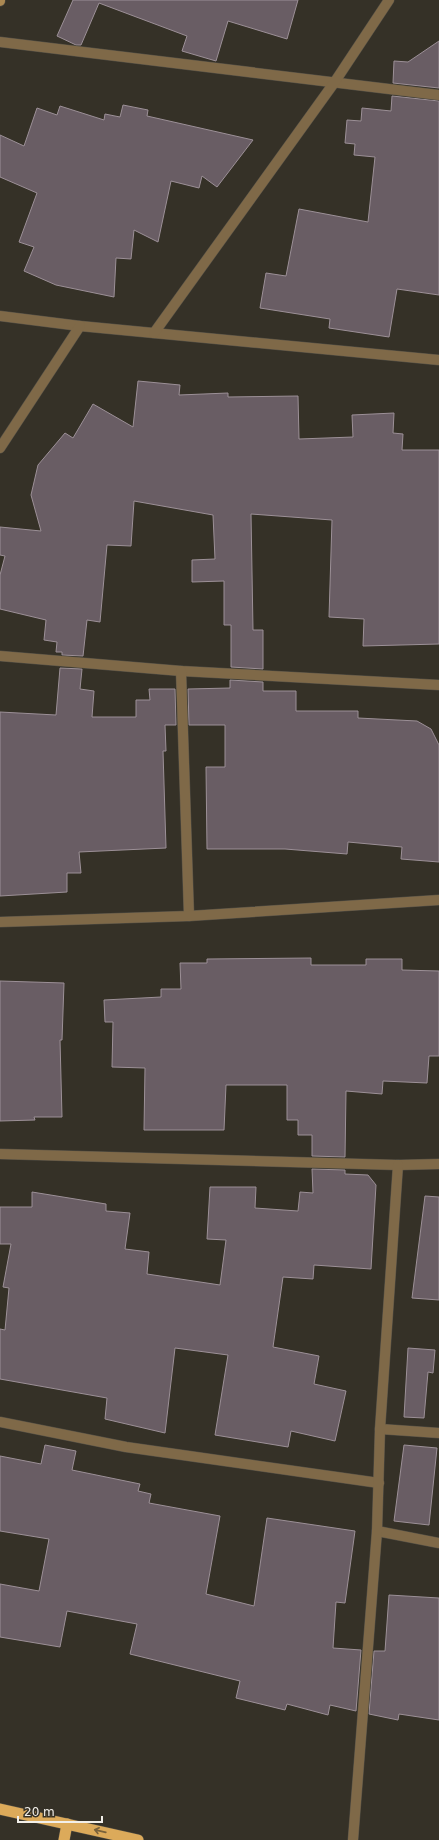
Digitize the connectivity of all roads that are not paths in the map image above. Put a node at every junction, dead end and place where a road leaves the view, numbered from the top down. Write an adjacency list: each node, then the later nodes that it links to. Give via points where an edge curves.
1 (389, 0): 3 (street)
2 (0, 42): 3 (street)
3 (334, 82): 4 (street); 7 (street)
4 (439, 95)
5 (0, 316): 6 (street)
6 (80, 326): 7 (street); 9 (street)
7 (154, 333): 8 (street)
8 (439, 360)
9 (0, 448)
10 (0, 656): 11 (street)
11 (181, 671): 12 (street); 14 (street)
12 (439, 685)
13 (439, 900): 14 (street)
14 (189, 916): 15 (street)
15 (0, 922)
16 (0, 1154): 18 (street)
17 (439, 1164): 18 (street)
18 (398, 1165): 20 (street)
19 (0, 1422): 22 (street, via 126,1447)
20 (380, 1429): 21 (street); 22 (street)
21 (439, 1433)
22 (379, 1483): 23 (street)
23 (377, 1531): 24 (street); 29 (street)
24 (439, 1543)
25 (0, 1809): 26 (highway)
26 (67, 1824): 27 (highway); 28 (highway, one-way to 26)
27 (64, 1840)
28 (138, 1840)
29 (353, 1840)

